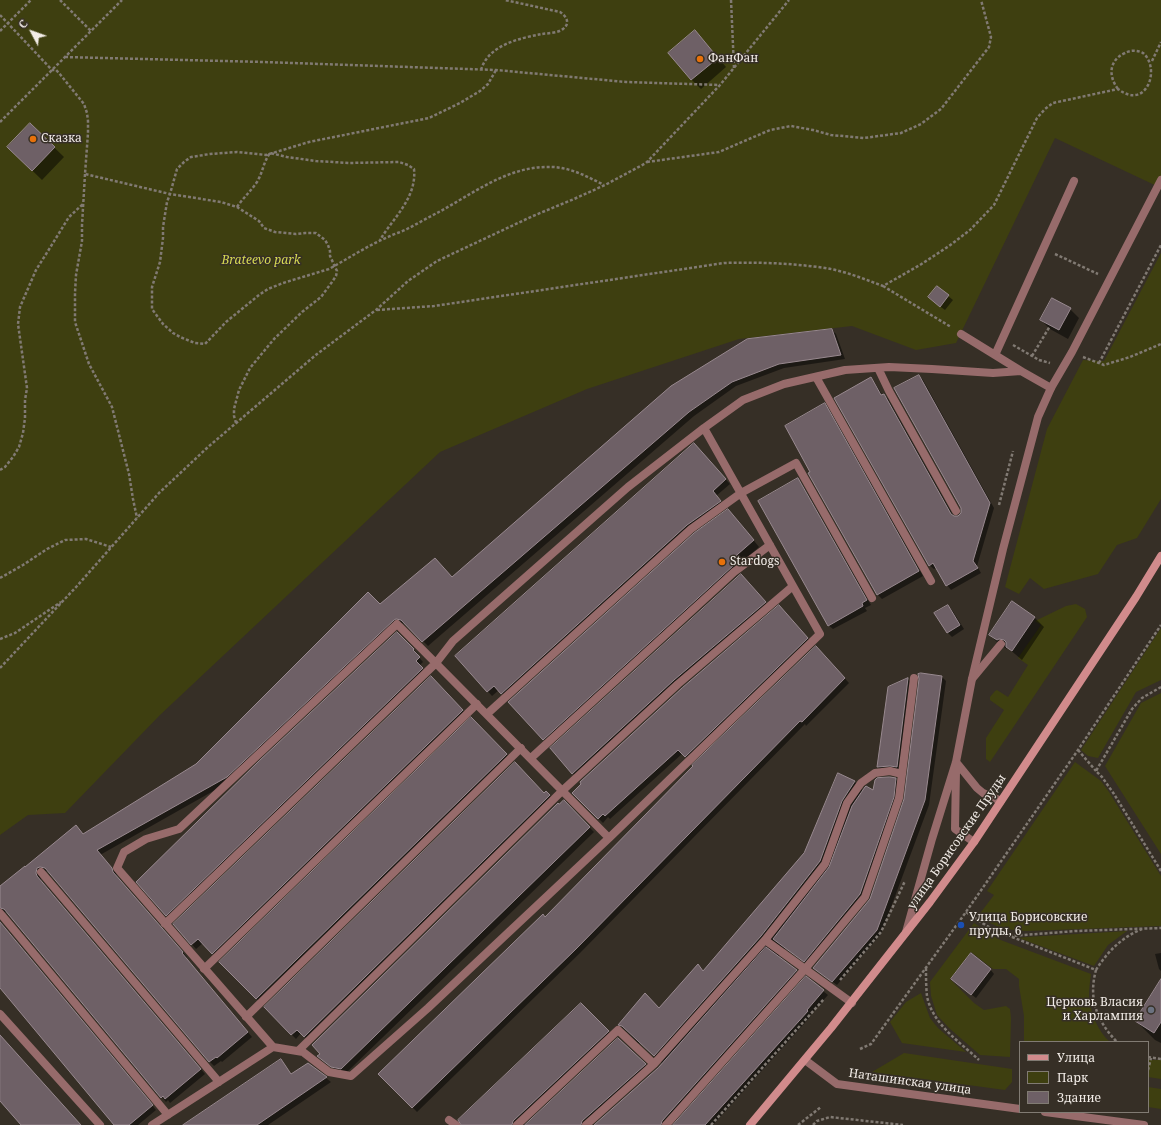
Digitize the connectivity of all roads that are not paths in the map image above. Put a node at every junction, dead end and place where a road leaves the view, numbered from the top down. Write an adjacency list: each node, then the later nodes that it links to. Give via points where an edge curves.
1 (1161, 180): 8 (street)
2 (1074, 181): 4 (street)
3 (961, 334): 4 (street)
4 (995, 355): 6 (street)
5 (878, 368): 6 (street, via 992,374); 7 (street, via 845,370); 11 (street)
6 (1021, 372): 8 (street)
7 (816, 377): 9 (street, via 784,384 743,400); 14 (street)
8 (1051, 388): 20 (street, via 1036,424)
9 (704, 428): 10 (street); 18 (street, via 628,486 453,641)
10 (741, 493): 12 (street); 16 (street, via 796,463); 22 (street, via 691,529)
11 (956, 511)
12 (770, 546): 15 (street); 24 (street, via 734,572)
13 (1161, 556): 28 (main road, улица Борисовские Пруды)
14 (931, 581)
15 (793, 586): 27 (street, via 678,684); 29 (street, via 820,634)
16 (872, 598)
17 (1001, 644): 20 (street)
18 (436, 663): 21 (street); 33 (street); 33 (street, via 398,624 179,829 146,839 124,852 117,868)
19 (914, 678): 26 (street)
20 (972, 679): 25 (street)
21 (477, 704): 22 (street); 36 (street)
22 (487, 714): 23 (street)
23 (521, 748): 24 (street); 40 (street)
24 (531, 758): 27 (street)
25 (956, 762): 28 (street, via 977,788); 30 (street, via 956,828); 34 (street)
26 (902, 774): 35 (street, via 890,771 876,773 861,783 846,803 825,864); 37 (street, via 899,798 865,897)
27 (562, 791): 29 (street); 42 (street)
28 (1001, 801): 30 (main road, улица Борисовские Пруды)
29 (609, 838): 42 (street, via 428,1008 351,1076 329,1072)
30 (974, 842): 34 (main road, улица Борисовские Пруды)
31 (41, 872): 45 (street)
32 (0, 914): 48 (street)
33 (165, 924): 36 (street)
34 (906, 934): 38 (main road, улица Борисовские Пруды)
35 (765, 940): 37 (street); 44 (street)
36 (204, 969): 40 (street)
37 (805, 969): 38 (street); 53 (street)
38 (852, 1003): 43 (main road, улица Борисовские Пруды)
39 (0, 1014): 49 (street)
40 (246, 1017): 41 (street)
41 (273, 1048): 42 (street); 45 (street)
42 (298, 1051)
43 (805, 1060): 46 (street, Наташинская улица, via 837,1084); 54 (main road, улица Борисовские Пруды)
44 (654, 1064): 51 (street, via 618,1030); 52 (street)
45 (219, 1082): 48 (street)
46 (1019, 1109)
47 (1053, 1113): 55 (street)
48 (168, 1115): 50 (street)
49 (100, 1125)
50 (152, 1125)
51 (517, 1125)
52 (586, 1125)
53 (666, 1125)
54 (750, 1125)
55 (1144, 1125)

